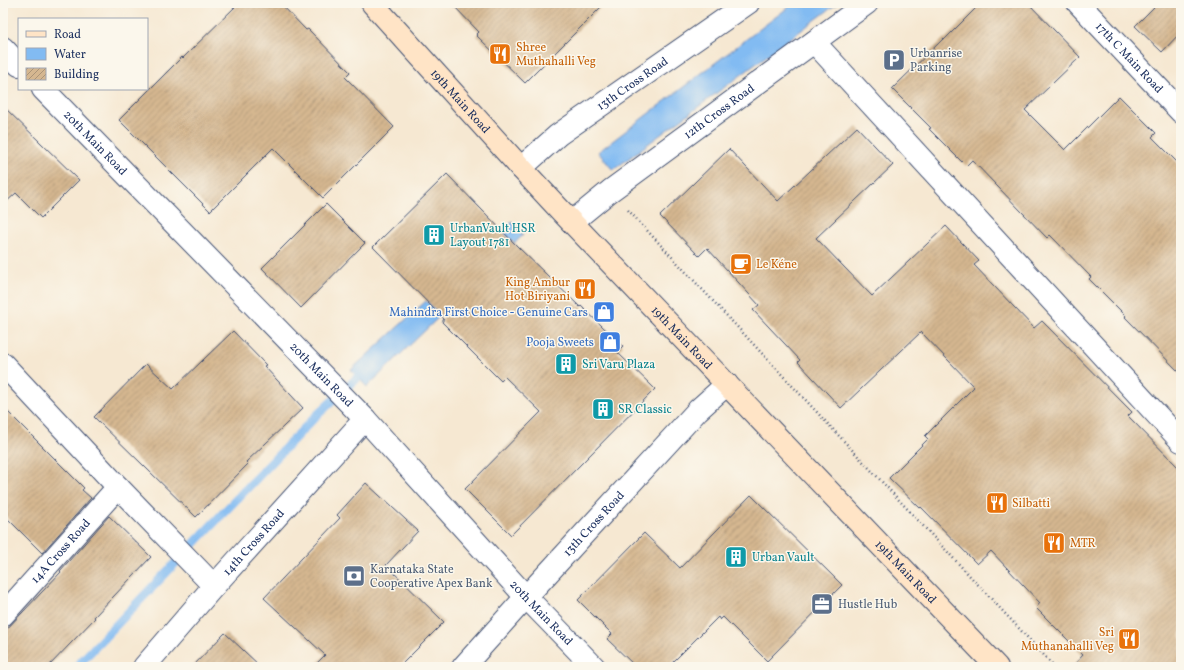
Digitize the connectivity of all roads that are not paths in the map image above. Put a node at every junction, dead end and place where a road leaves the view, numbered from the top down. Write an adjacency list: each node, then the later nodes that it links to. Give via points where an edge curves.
1 (372, 3): 10 (main road, 19th Main Road)
2 (748, 3): 10 (street, 13th Cross Road, via 558,135)
3 (867, 3): 5 (street, 12th Cross Road)
4 (1078, 3): 9 (street, 17th C Main Road)
5 (814, 42): 11 (street, 12th Cross Road, via 610,191); 15 (street)
6 (3, 48): 7 (street)
7 (18, 64)
8 (44, 90): 14 (street, 20th Main Road)
9 (1181, 112)
10 (521, 168): 11 (main road, 19th Main Road)
11 (567, 217): 13 (main road, 19th Main Road)
12 (3, 364): 16 (street)
13 (727, 384): 18 (street, 13th Cross Road, via 698,410); 23 (main road, 19th Main Road)
14 (365, 419): 17 (street, 14th Cross Road); 18 (street, 20th Main Road)
15 (1181, 441)
16 (118, 487): 17 (street); 19 (street, 14A Cross Road)
17 (214, 586): 20 (street, 14th Cross Road)
18 (526, 596): 21 (street, 13th Cross Road); 22 (street, 20th Main Road)
19 (3, 615)
20 (144, 667)
21 (463, 667)
22 (594, 667)
23 (997, 667)

